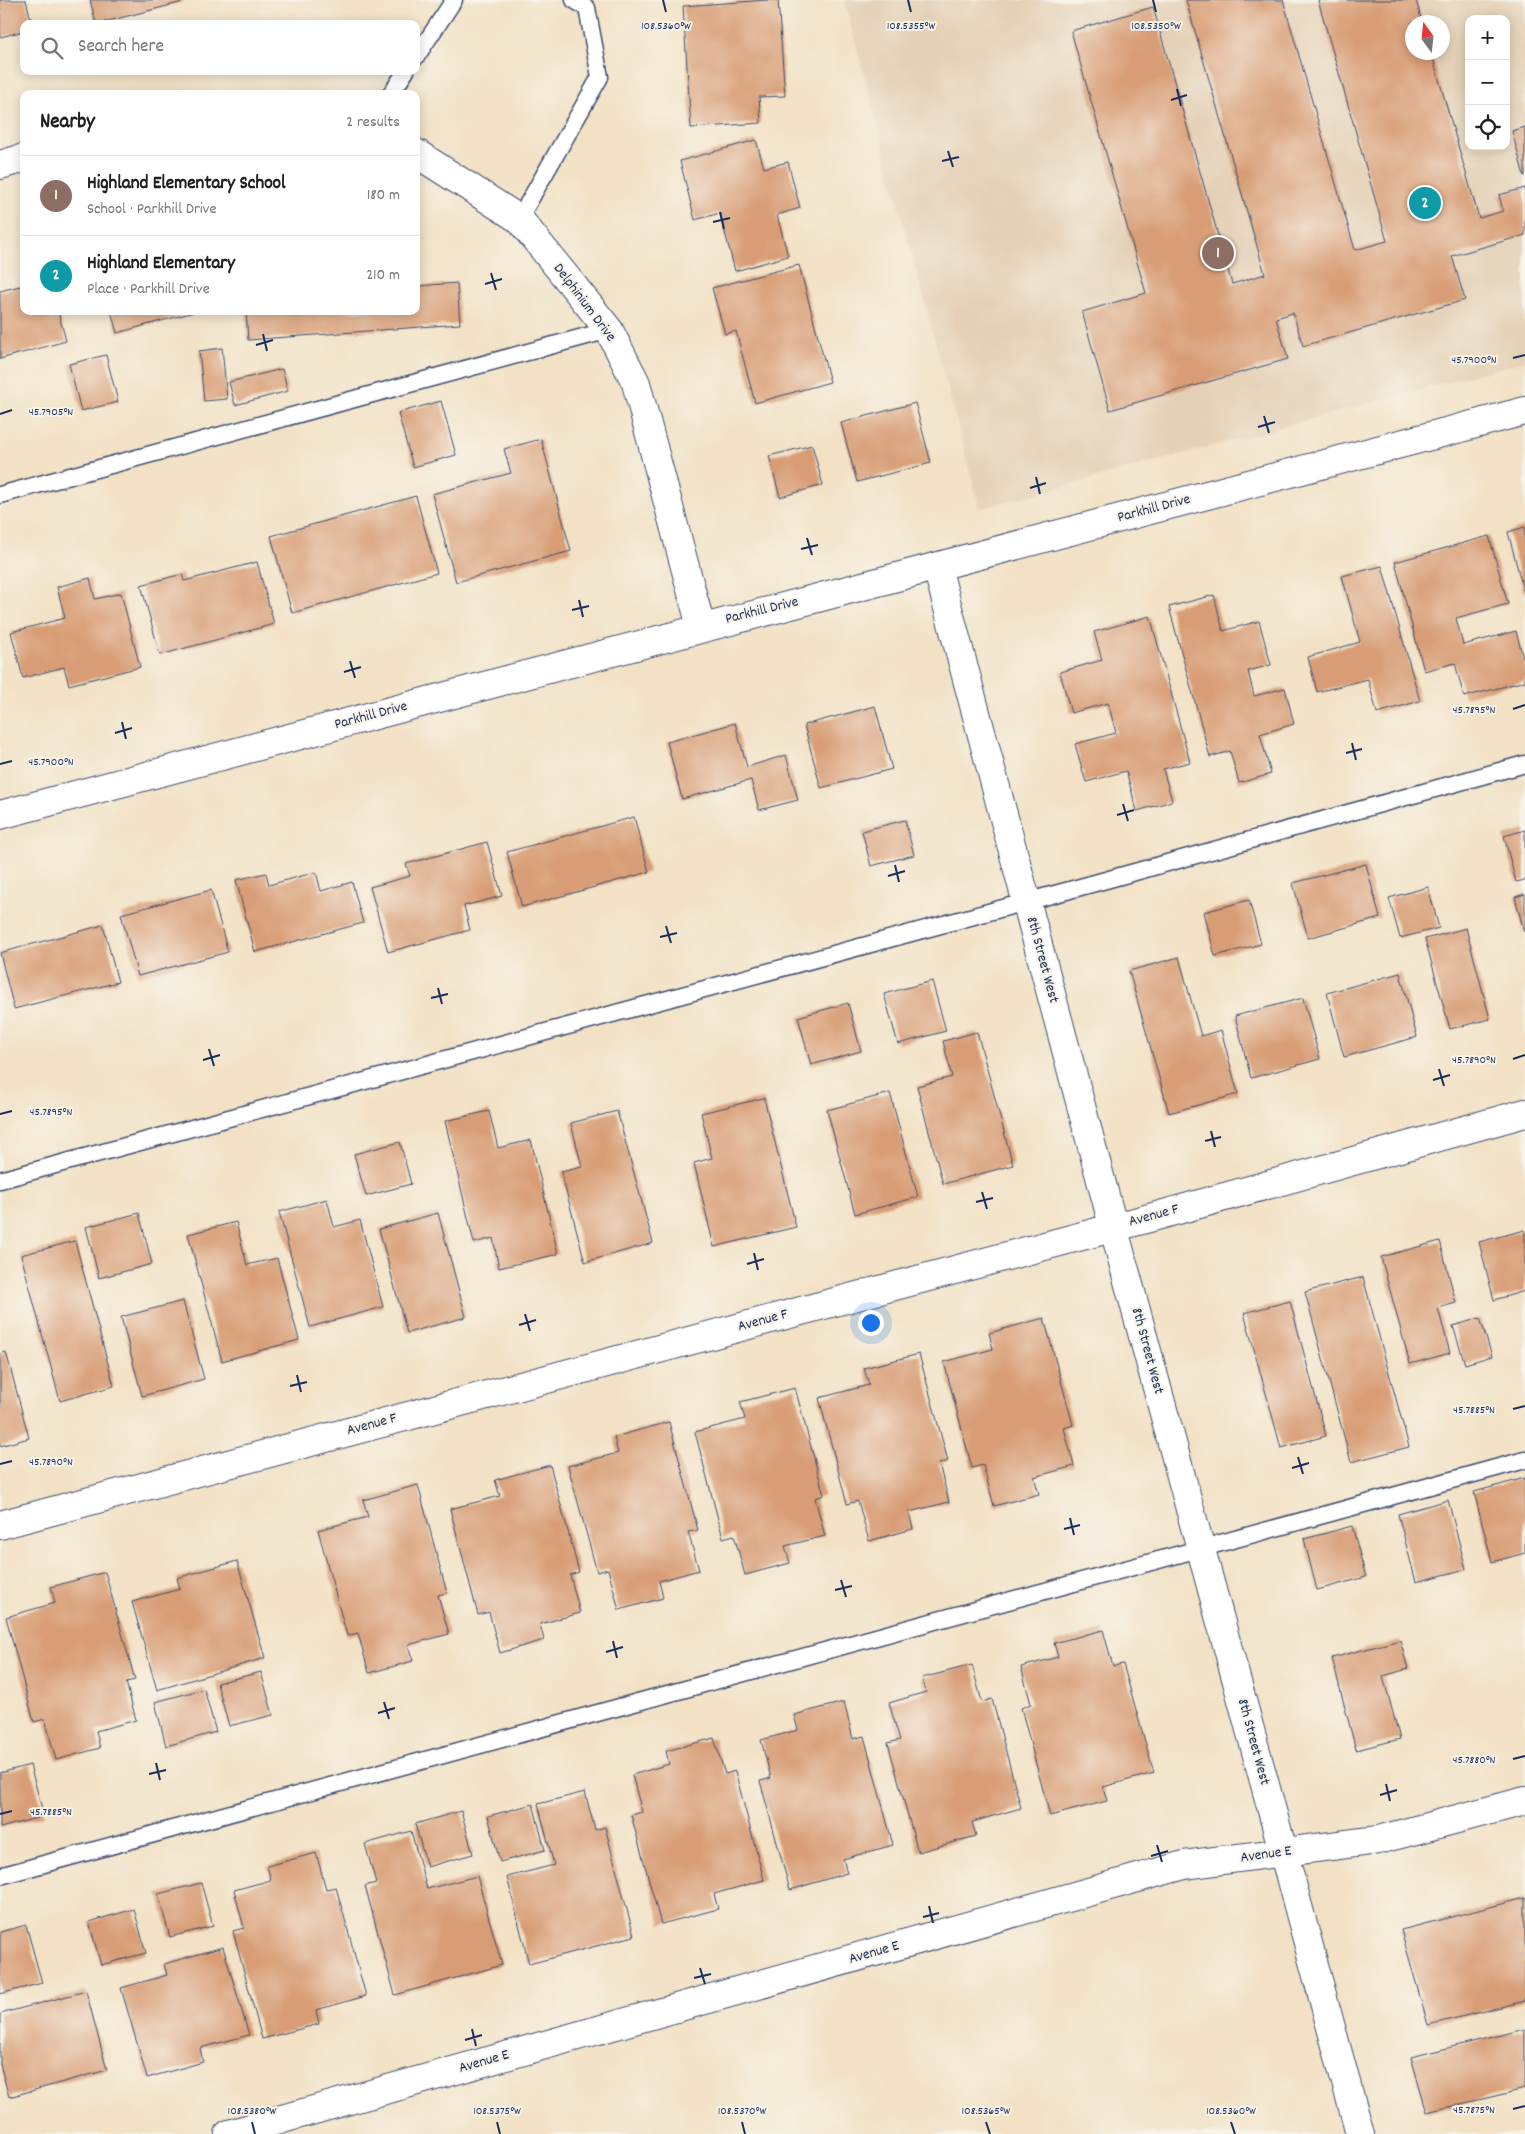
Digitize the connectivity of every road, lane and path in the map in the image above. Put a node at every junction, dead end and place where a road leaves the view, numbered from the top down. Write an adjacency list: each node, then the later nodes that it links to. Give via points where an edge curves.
1 (454, 0): 3 (lane)
2 (574, 0): 9 (lane, via 587,8 600,76)
3 (420, 51)
4 (403, 75): 5 (lane)
5 (394, 90)
6 (420, 156): 9 (street, Delphinium Drive)
7 (20, 159): 8 (street)
8 (0, 164)
9 (519, 219): 10 (street, Delphinium Drive)
10 (609, 330): 12 (lane); 14 (street, Delphinium Drive, via 636,382)
11 (1525, 411): 13 (street, Parkhill Drive)
12 (0, 496)
13 (937, 567): 14 (street, Parkhill Drive); 17 (street, 8th Street West)
14 (701, 627): 16 (street, Parkhill Drive)
15 (1525, 764): 17 (lane)
16 (0, 815)
17 (1026, 902): 19 (lane); 20 (street, 8th Street West)
18 (1525, 1113): 20 (street, Avenue F)
19 (0, 1180)
20 (1114, 1227): 22 (street, Avenue F); 23 (street, 8th Street West)
21 (1525, 1460): 23 (lane)
22 (0, 1524)
23 (1201, 1548): 25 (street, 8th Street West); 26 (lane)
24 (1525, 1801): 25 (street, Avenue E, via 1378,1840)
25 (1283, 1853): 27 (street, Avenue E, via 1184,1865); 28 (street, 8th Street West)
26 (0, 1876)
27 (229, 2134)
28 (1360, 2134)

